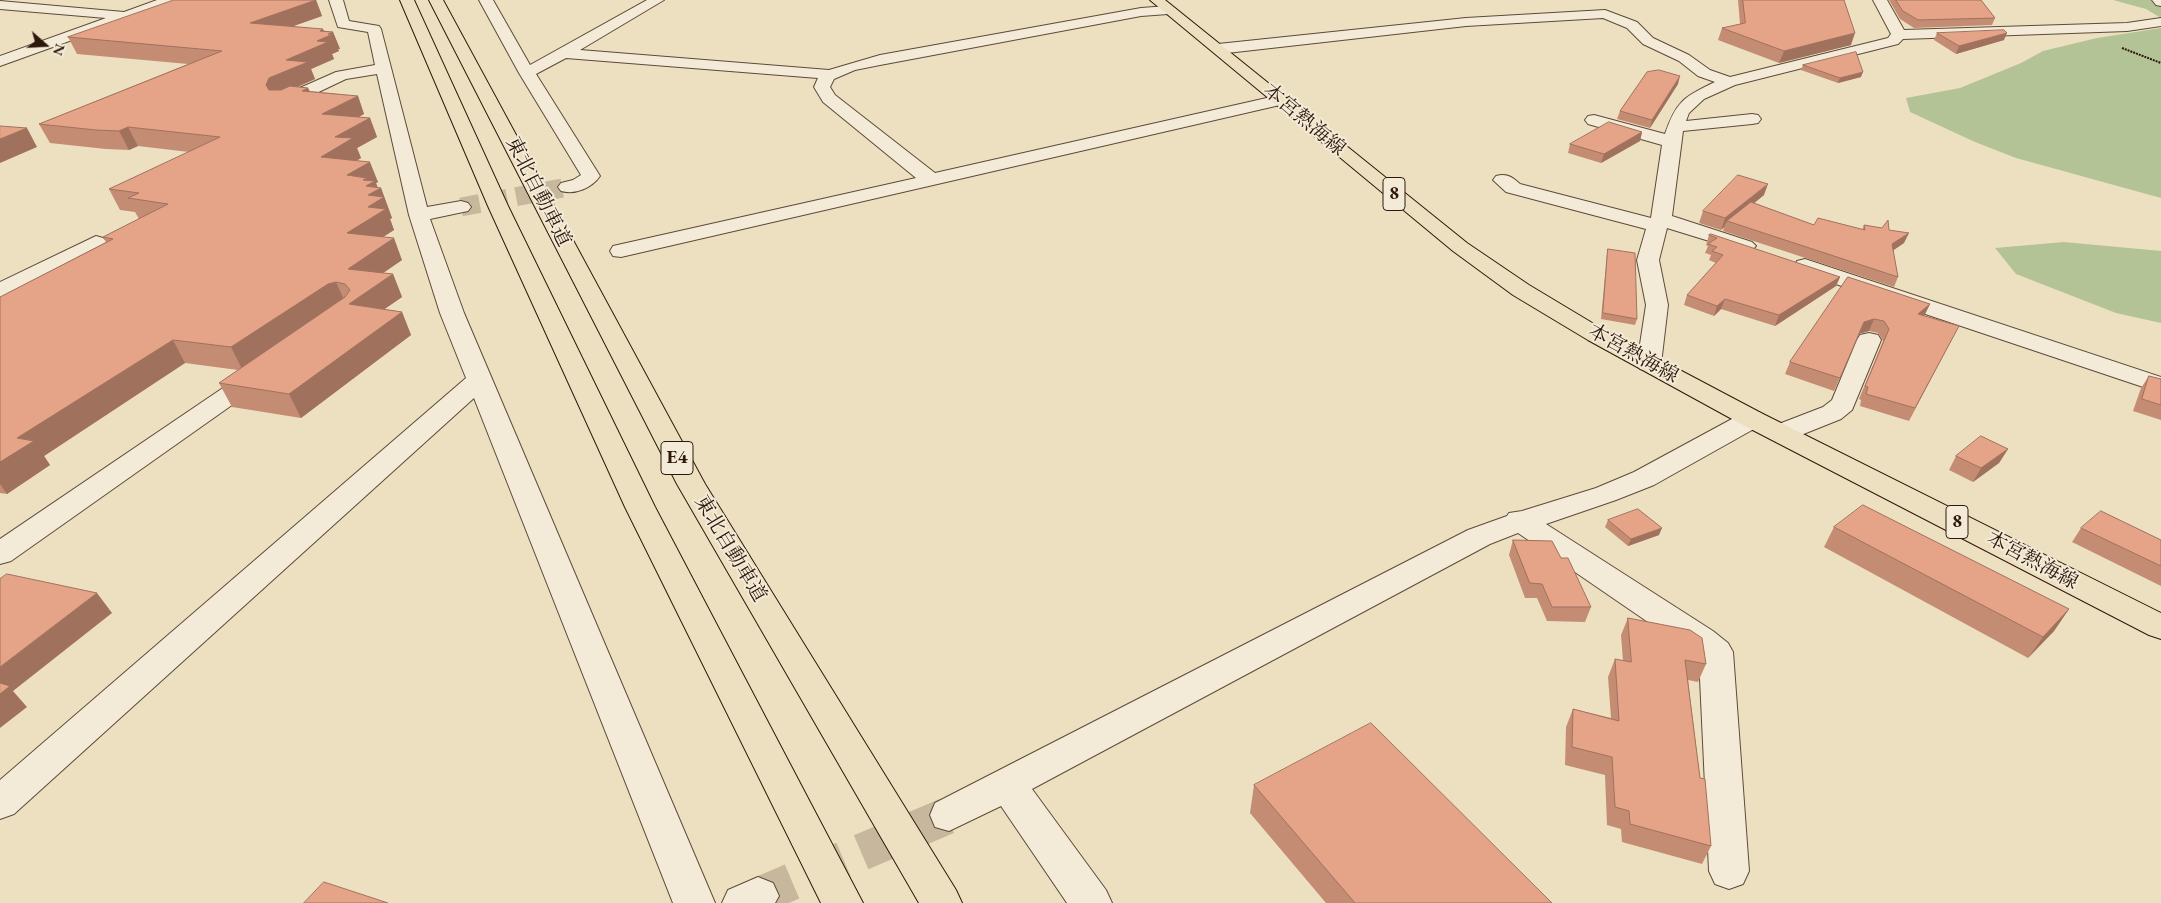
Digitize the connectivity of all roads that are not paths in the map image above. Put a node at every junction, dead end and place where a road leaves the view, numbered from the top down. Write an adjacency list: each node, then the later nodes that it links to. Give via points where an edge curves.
1 (170, 0): 12 (street)
2 (336, 0): 18 (street, via 343,24 374,29)
3 (407, 0): 51 (main road, 東北自動車道, via 498,206 640,507)
4 (436, 0): 52 (main road, 東北自動車道 / E4, via 691,484)
5 (486, 0): 19 (street)
6 (657, 0): 16 (street)
7 (1573, 0): 11 (street)
8 (1880, 0): 14 (street)
9 (0, 5): 12 (street)
10 (1162, 5): 15 (main road, 本宮熱海線 / 8); 20 (street, via 1132,14 880,60)
11 (1605, 14): 15 (street, via 1466,22); 21 (street, via 1632,25 1648,41 1684,58 1704,73)
12 (128, 16): 17 (street)
13 (2161, 22): 14 (street, via 2127,27)
14 (1899, 35): 21 (street, via 1893,41)
15 (1218, 49): 22 (main road, 本宮熱海線 / 8)
16 (565, 53): 19 (street); 20 (street)
17 (0, 61)
18 (384, 68): 23 (street, via 342,75); 31 (street)
19 (527, 73): 29 (street, via 591,176)
20 (828, 74): 27 (street, via 822,88 829,98)
21 (1729, 82): 26 (street, via 1688,104 1681,111)
22 (1280, 100): 27 (street); 38 (main road, 本宮熱海線 / 8, via 1497,274)
23 (283, 102)
24 (1752, 119): 26 (street)
25 (1594, 120): 26 (street)
26 (1673, 134): 32 (street)
27 (930, 179): 34 (street)
28 (1503, 180): 32 (street, via 1513,188)
29 (568, 187)
30 (460, 208): 31 (street)
31 (419, 215): 39 (street, via 452,314)
32 (1659, 223): 38 (street, via 1648,260 1657,305); 40 (street, via 1773,256)
33 (96, 242): 35 (street)
34 (621, 251)
35 (0, 291)
36 (1869, 340): 42 (street, via 1843,404 1832,413)
37 (274, 364): 44 (street)
38 (1649, 364): 41 (main road, 本宮熱海線 / 8)
39 (479, 380): 47 (street); 50 (street)
40 (2161, 385)
41 (1752, 420): 42 (main road, 本宮熱海線 / 8); 43 (street, via 1661,470 1606,494)
42 (1780, 434): 45 (main road, 本宮熱海線 / 8)
43 (1519, 520): 46 (street, via 1479,537); 49 (street, via 1716,652)
44 (0, 554)
45 (2161, 627)
46 (1008, 784): 48 (street); 53 (street)
47 (0, 803)
48 (949, 815)
49 (1730, 871)
50 (694, 903)
51 (842, 903)
52 (941, 903)
53 (1091, 903)

